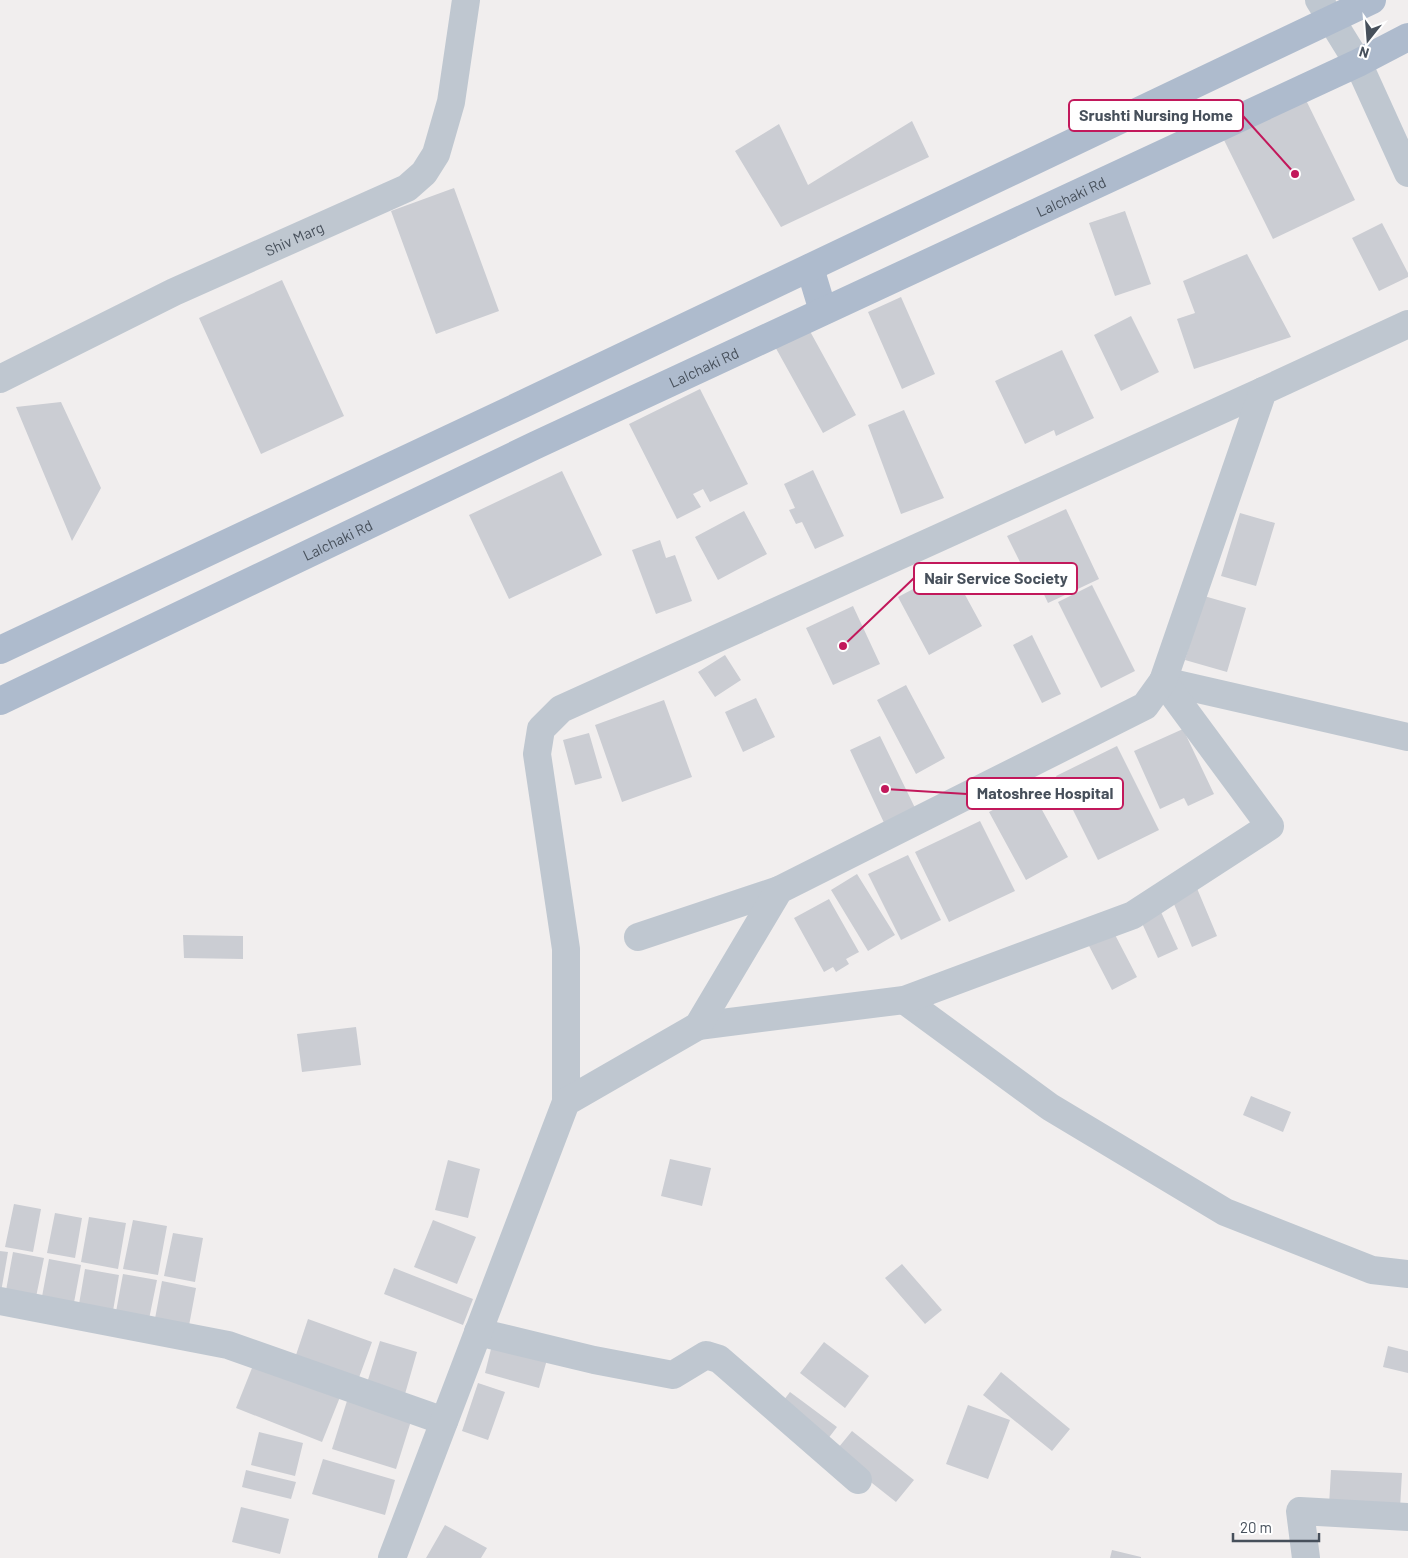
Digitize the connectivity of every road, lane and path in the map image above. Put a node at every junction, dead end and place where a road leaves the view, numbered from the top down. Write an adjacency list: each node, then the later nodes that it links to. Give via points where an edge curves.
1 (466, 0): 10 (street, Shiv Marg, via 451,102 436,154 424,173 407,188 174,292)
2 (1372, 0): 3 (main road)
3 (1325, 10): 5 (street); 7 (main road)
4 (1408, 37): 5 (main road, Lalchaki Rd)
5 (1358, 63): 6 (street); 8 (main road, Lalchaki Rd)
6 (1408, 173)
7 (810, 268): 8 (main road); 12 (main road)
8 (823, 311): 13 (main road, Lalchaki Rd)
9 (1408, 324): 11 (street)
10 (0, 379)
11 (1263, 391): 15 (street); 22 (street, via 561,709 540,729 537,754 566,949)
12 (523, 404): 13 (main road); 14 (main road)
13 (536, 445): 16 (main road, Lalchaki Rd)
14 (0, 650)
15 (1163, 681): 17 (street); 18 (street, via 1145,706); 20 (street, via 1270,826 1134,915)
16 (0, 701)
17 (1408, 737)
18 (779, 890): 19 (street); 21 (street)
19 (638, 937)
20 (904, 1000): 21 (street); 23 (street, via 1050,1107 1225,1212 1372,1270)
21 (698, 1026): 22 (street)
22 (566, 1102): 25 (street)
23 (1408, 1274)
24 (0, 1301): 26 (street, via 228,1345)
25 (478, 1332): 26 (street); 27 (street, via 673,1375 706,1356 719,1359)
26 (444, 1421): 29 (street)
27 (858, 1480)
28 (1408, 1517): 30 (street, via 1300,1511)
29 (392, 1558)
30 (1306, 1558)

